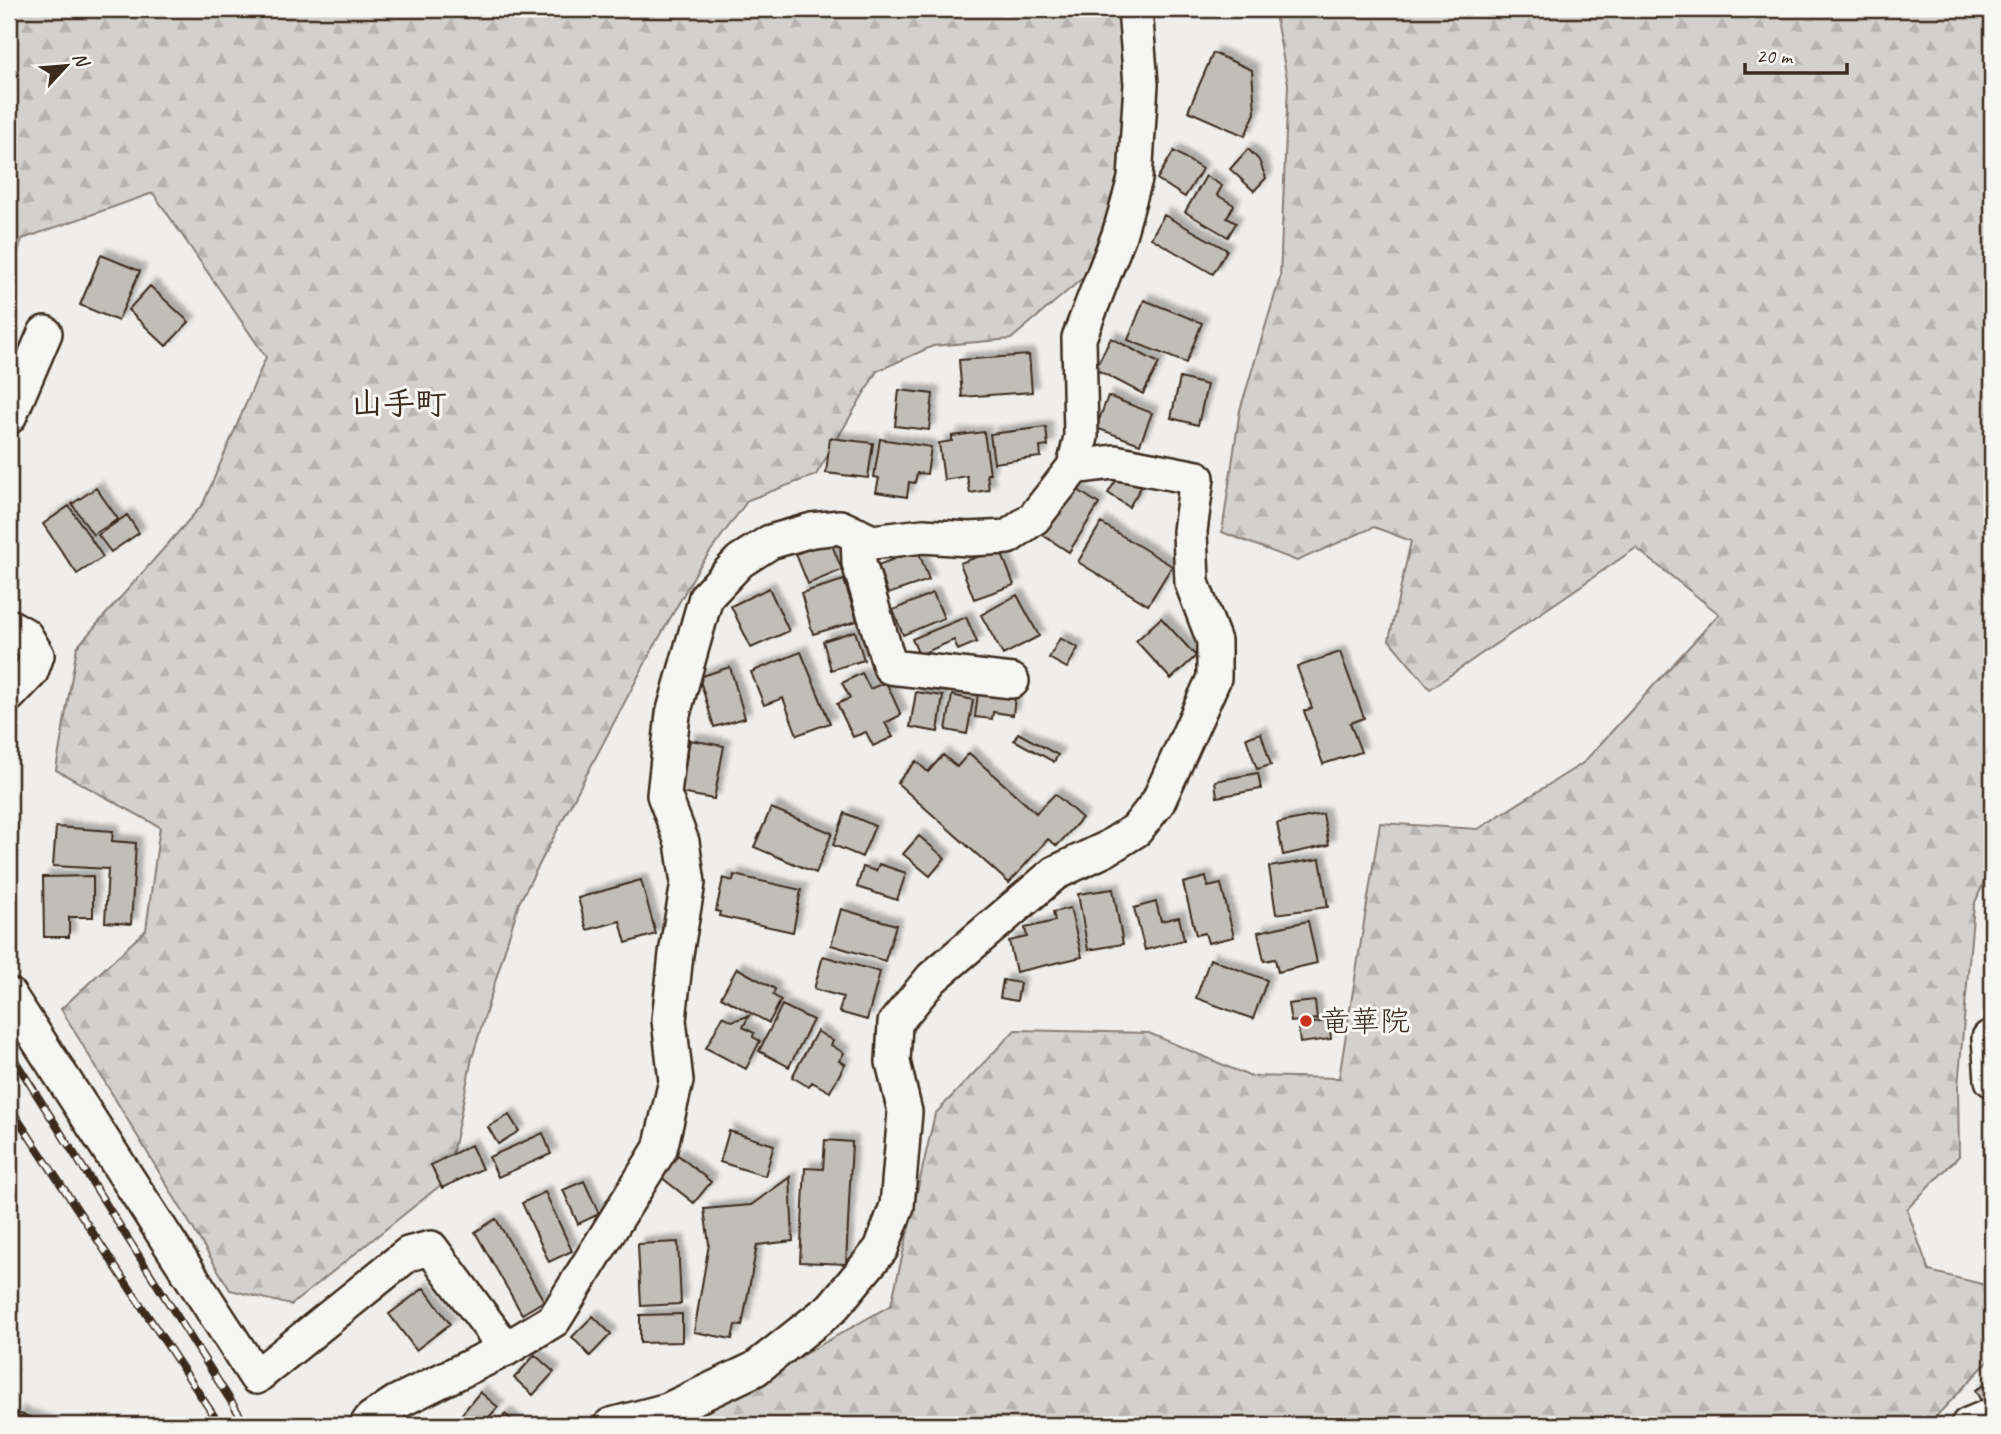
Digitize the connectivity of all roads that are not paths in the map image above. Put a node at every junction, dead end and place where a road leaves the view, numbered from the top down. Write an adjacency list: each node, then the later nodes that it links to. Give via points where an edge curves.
1 (1135, 9): 4 (street, via 1141,84 1135,179 1119,235 1079,338 1081,437)
2 (45, 333): 3 (street)
3 (9, 417)
4 (1074, 467): 5 (street, via 1034,518 1008,537 923,536 872,542); 15 (street, via 1114,461 1197,478 1190,531 1192,583 1214,641 1214,678 1158,802 1136,830 1055,873 932,978 895,1023 893,1062 905,1112 897,1206 881,1249 832,1308 755,1369 668,1410)
5 (858, 535): 7 (street, via 859,563 890,667); 12 (street, via 840,527 770,542 740,561 706,597 673,714 664,795 682,842 688,883 669,1020 676,1081 660,1149 554,1320)
6 (9, 626): 8 (street, via 26,635 37,655 31,672)
7 (1012, 681)
8 (9, 695)
9 (9, 995): 12 (street, via 256,1377 408,1254 431,1248)
10 (1989, 1038): 11 (street)
11 (1992, 1080)
12 (506, 1349): 14 (street, via 397,1402)
13 (1992, 1415): 16 (street)
14 (367, 1425)
15 (611, 1425)
16 (1968, 1425)

